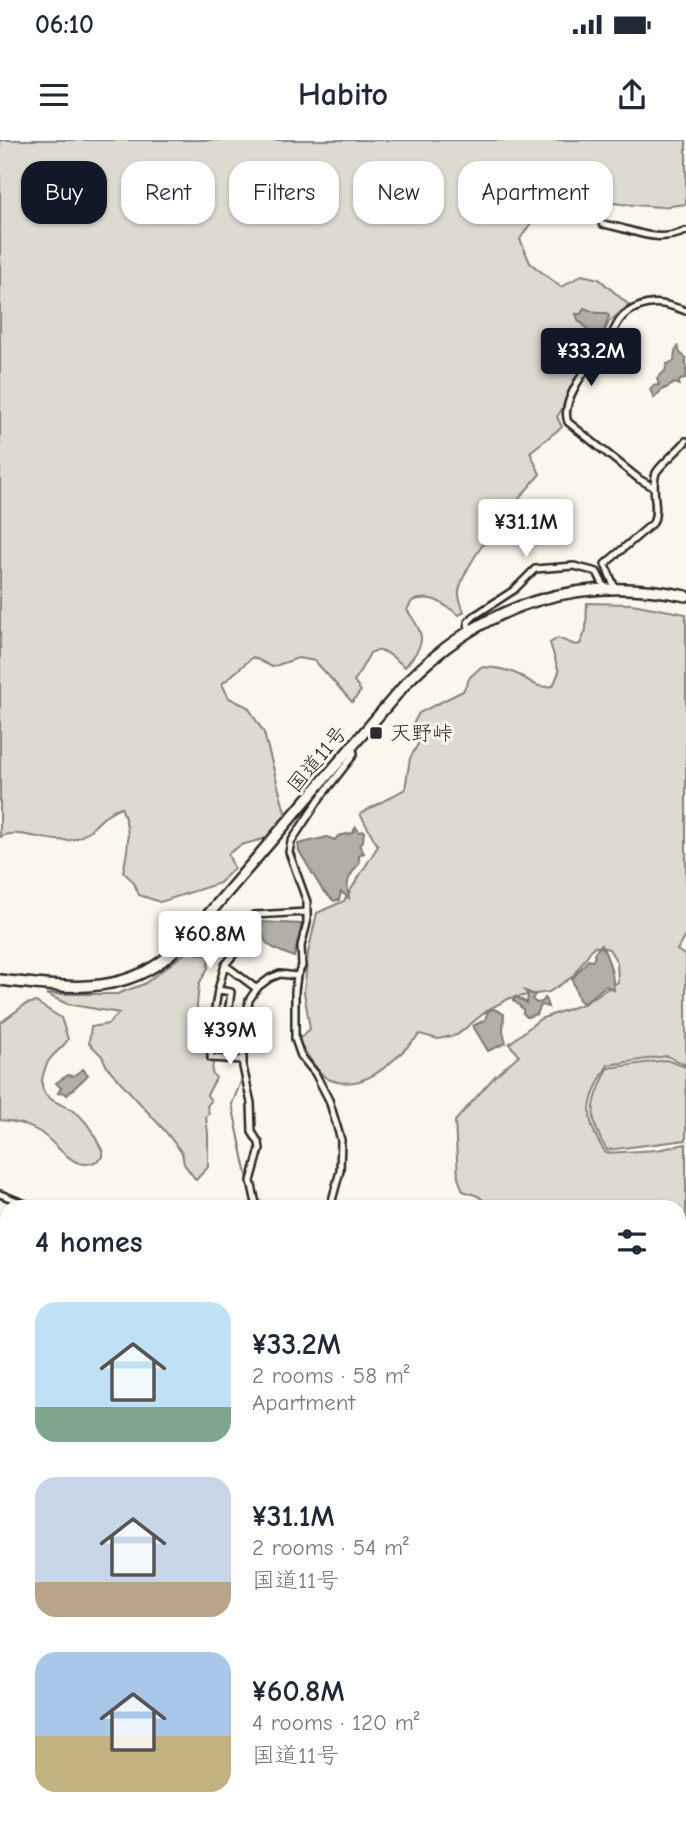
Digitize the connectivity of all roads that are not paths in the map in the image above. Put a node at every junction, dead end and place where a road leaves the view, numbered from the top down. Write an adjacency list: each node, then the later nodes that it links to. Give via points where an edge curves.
1 (605, 224): 2 (street, via 657,237)
2 (686, 231)
3 (686, 311): 5 (street, via 661,303 639,307 621,318 566,407 568,422)
4 (686, 441): 5 (street, via 657,469)
5 (653, 487): 6 (street, via 656,517 605,564)
6 (610, 588): 7 (highway, 国道11号); 8 (highway, 国道11号, via 547,596); 8 (street, via 597,572 574,566 535,569 514,590 474,616 468,622)
7 (686, 596)
8 (469, 630): 9 (highway, 国道11号, via 422,667)
9 (351, 746): 10 (street, via 352,757 291,842 289,852); 13 (highway, 国道11号, via 201,923 160,963 127,979 86,987)
10 (307, 912): 11 (street, via 254,915 250,935); 12 (street)
11 (225, 965): 14 (street); 15 (street)
12 (297, 976): 14 (street, via 280,974); 19 (street, via 297,1048 329,1100 341,1140 340,1171)
13 (0, 980)
14 (257, 989): 17 (street, via 248,1000)
15 (218, 990): 16 (street); 16 (street, via 231,992 226,1028)
16 (212, 1027): 17 (street, via 211,1058)
17 (243, 1060): 18 (street, via 252,1132 260,1149 251,1181)
18 (255, 1200)
19 (332, 1200)

